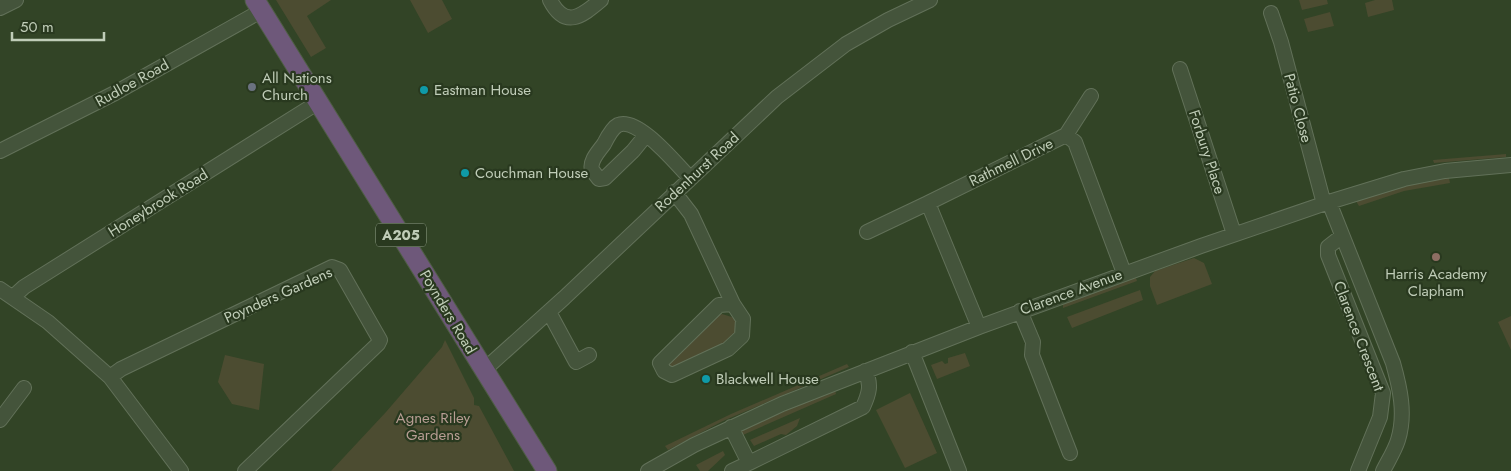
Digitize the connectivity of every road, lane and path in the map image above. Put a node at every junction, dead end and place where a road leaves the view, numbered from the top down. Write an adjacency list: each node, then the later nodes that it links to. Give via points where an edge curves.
1 (16, 0): 6 (street)
2 (550, 0): 3 (street, via 565,18 574,17)
3 (601, 0)
4 (930, 0): 15 (street, Rodenhurst Road, via 888,20 834,54 776,97)
5 (258, 5): 10 (highway, Poynders Road / A205); 13 (street, Rudloe Road, via 115,93)
6 (0, 8)
7 (1271, 13): 18 (street, Patio Close)
8 (1180, 69): 20 (street, Forbury Place)
9 (1091, 96): 12 (street)
10 (317, 103): 24 (street, Honeybrook Road, via 24,287); 31 (highway, Poynders Road / A205)
11 (646, 135): 15 (street)
12 (1066, 135): 17 (street, Rathmell Drive); 22 (street, Rathmell Drive, via 1075,142)
13 (0, 151)
14 (1511, 165): 18 (street, Clarence Avenue, via 1432,173)
15 (690, 178): 16 (street, Rodenhurst Road)
16 (674, 192): 25 (street, via 691,214); 27 (street, Rodenhurst Road)
17 (928, 203): 19 (street, Rathmell Drive); 28 (street)
18 (1326, 203): 20 (street, Clarence Avenue); 21 (street, Clarence Crescent)
19 (867, 232)
20 (1234, 234): 22 (street, Clarence Avenue)
21 (1342, 236): 45 (street, Clarence Crescent, via 1328,247 1328,255 1383,393 1380,417); 46 (street, Clarence Crescent, via 1400,385 1403,408 1398,439)
22 (1124, 273): 26 (street, Clarence Avenue)
23 (0, 289): 24 (street)
24 (13, 297): 33 (street, via 64,335)
25 (734, 304): 25 (street, via 742,319 742,336 728,349 672,375 664,371 660,363 719,305)
26 (1020, 311): 28 (street, Clarence Avenue); 37 (street, via 1033,342 1032,355)
27 (549, 312): 30 (street, via 576,362); 31 (street, Rodenhurst Road)
28 (979, 326): 29 (street, Clarence Avenue)
29 (912, 352): 32 (street, Clarence Avenue); 44 (street)
30 (589, 355)
31 (484, 370): 41 (highway, Poynders Road / A205)
32 (865, 371): 36 (street, Clarence Avenue); 38 (street, via 870,394 863,407)
33 (110, 377): 39 (street); 40 (street, Poynders Gardens, via 332,267 340,270 380,340)
34 (24, 388): 35 (street)
35 (0, 420)
36 (731, 427): 38 (street); 42 (street, Clarence Avenue)
37 (1070, 453)
38 (749, 463): 43 (street)
39 (181, 471)
40 (245, 471)
41 (547, 471)
42 (648, 471)
43 (732, 471)
44 (959, 471)
45 (1358, 471)
46 (1382, 471)

